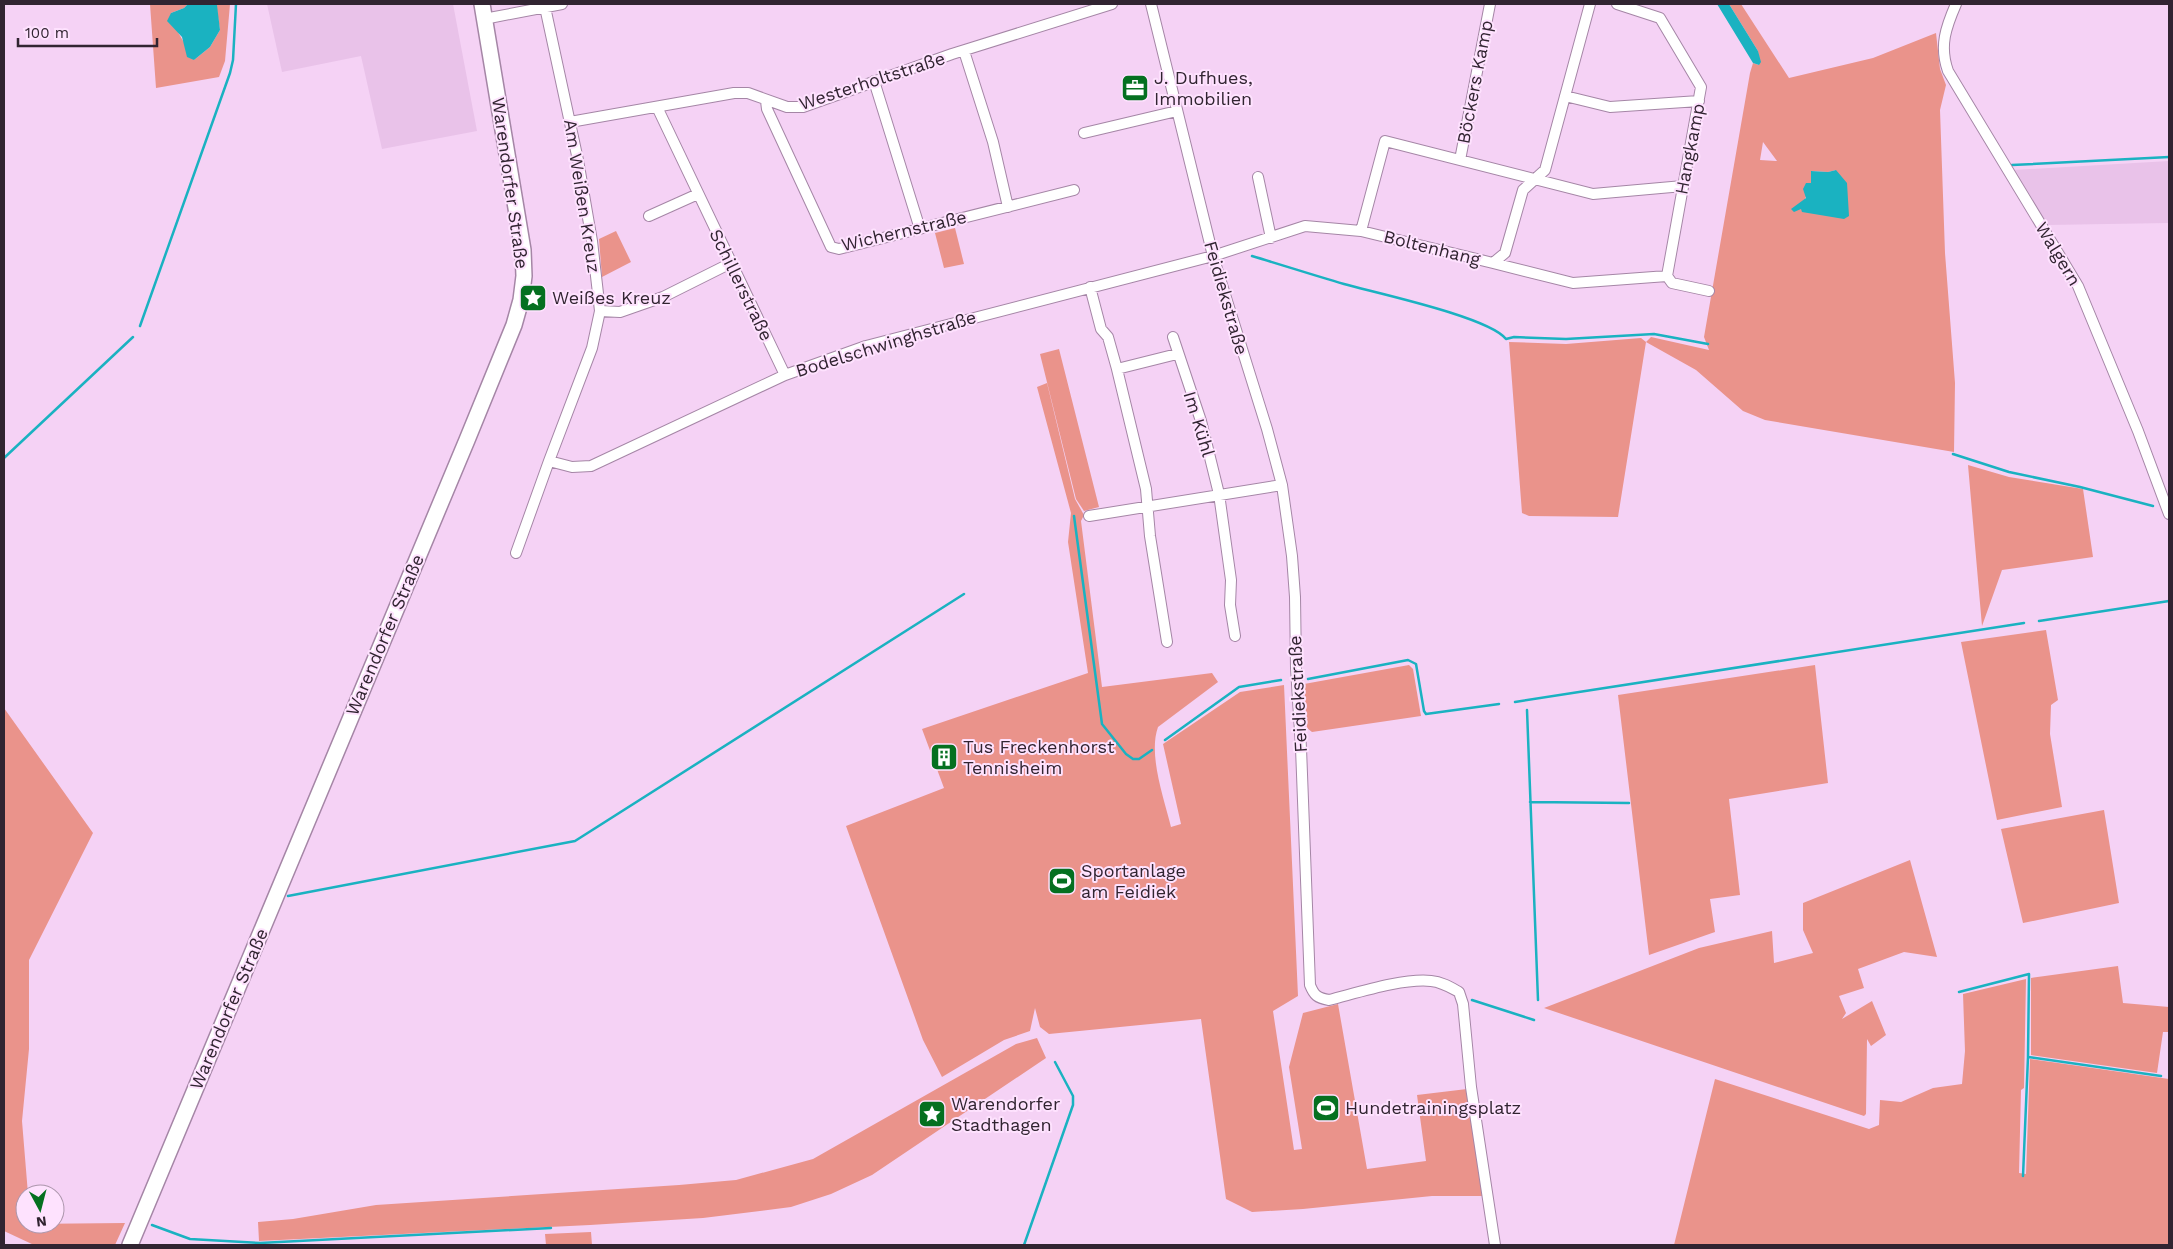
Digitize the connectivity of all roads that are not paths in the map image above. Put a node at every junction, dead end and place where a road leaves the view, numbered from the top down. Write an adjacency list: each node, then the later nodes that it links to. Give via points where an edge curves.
1 (482, 4): 10 (main road, Warendorfer Straße)
2 (562, 4): 9 (street)
3 (1112, 4): 11 (street, Westerholtstraße)
4 (1151, 4): 17 (street, Feidiekstraße)
5 (1490, 4): 20 (street, Böckers Kamp)
6 (1590, 4): 13 (street, Boltenhang)
7 (1616, 4): 15 (street, Hangkamp, via 1660,18 1701,85)
8 (1956, 4): 46 (street, Walgern, via 1943,40 1944,62 2078,286)
9 (545, 7): 10 (street); 18 (street, Am Weißen Kreuz)
10 (484, 19): 51 (main road, Warendorfer Straße, via 523,250 524,276 519,308 453,474)
11 (964, 51): 12 (street, Westerholtstraße); 26 (street, via 993,142)
12 (874, 80): 14 (street, Westerholtstraße, via 803,107 788,108); 28 (street)
13 (1565, 96): 15 (street, via 1610,107); 22 (street, Boltenhang, via 1545,170)
14 (766, 101): 16 (street, Westerholtstraße, via 748,93 734,93); 28 (street, Wichernstraße, via 831,247 839,249)
15 (1699, 101): 23 (street, Hangkamp)
16 (657, 107): 18 (street, Westerholtstraße); 25 (street, Schillerstraße)
17 (1177, 111): 19 (street); 31 (street, Feidiekstraße)
18 (570, 122): 37 (street, Am Weißen Kreuz, via 592,241)
19 (1084, 133)
20 (1460, 160): 22 (street); 29 (street, via 1385,141)
21 (1258, 177): 30 (street)
22 (1534, 179): 23 (street, via 1593,194); 32 (street, Boltenhang, via 1523,190 1505,253)
23 (1683, 186): 34 (street, Hangkamp)
24 (1074, 190): 26 (street, Wichernstraße)
25 (698, 194): 27 (street); 33 (street, Schillerstraße)
26 (1008, 207): 28 (street, Wichernstraße)
27 (649, 216)
28 (920, 229)
29 (1360, 230): 30 (street, Boltenhang, via 1305,226); 32 (street, Boltenhang)
30 (1271, 238): 31 (street, Boltenhang)
31 (1213, 256): 35 (street, Bodelschwinghstraße); 43 (street, Feidiekstraße)
32 (1493, 263): 34 (street, via 1573,283)
33 (731, 264): 37 (street, via 663,297 620,312); 41 (street, Schillerstraße)
34 (1667, 276): 36 (street, via 1672,283)
35 (1090, 287): 40 (street); 41 (street, Bodelschwinghstraße, via 866,346)
36 (1709, 291)
37 (600, 312): 42 (street, Am Weißen Kreuz, via 592,348)
38 (1173, 338): 39 (street, Im Kühl)
39 (1177, 354): 40 (street); 44 (street, Im Kühl, via 1201,421)
40 (1117, 369): 45 (street, via 1146,489)
41 (785, 375): 42 (street, Bodelschwinghstraße, via 591,466 572,468)
42 (549, 461): 48 (street, Am Weißen Kreuz)
43 (1282, 485): 44 (street); 52 (street, Feidiekstraße, via 1295,597 1310,984 1314,994 1329,1000 1409,982 1430,981 1445,984 1459,992)
44 (1219, 494): 45 (street); 49 (street, Im Kühl)
45 (1147, 506): 47 (street); 50 (street)
46 (2169, 514)
47 (1089, 516)
48 (516, 554)
49 (1235, 636)
50 (1167, 642)
51 (130, 1245)
52 (1495, 1245)

